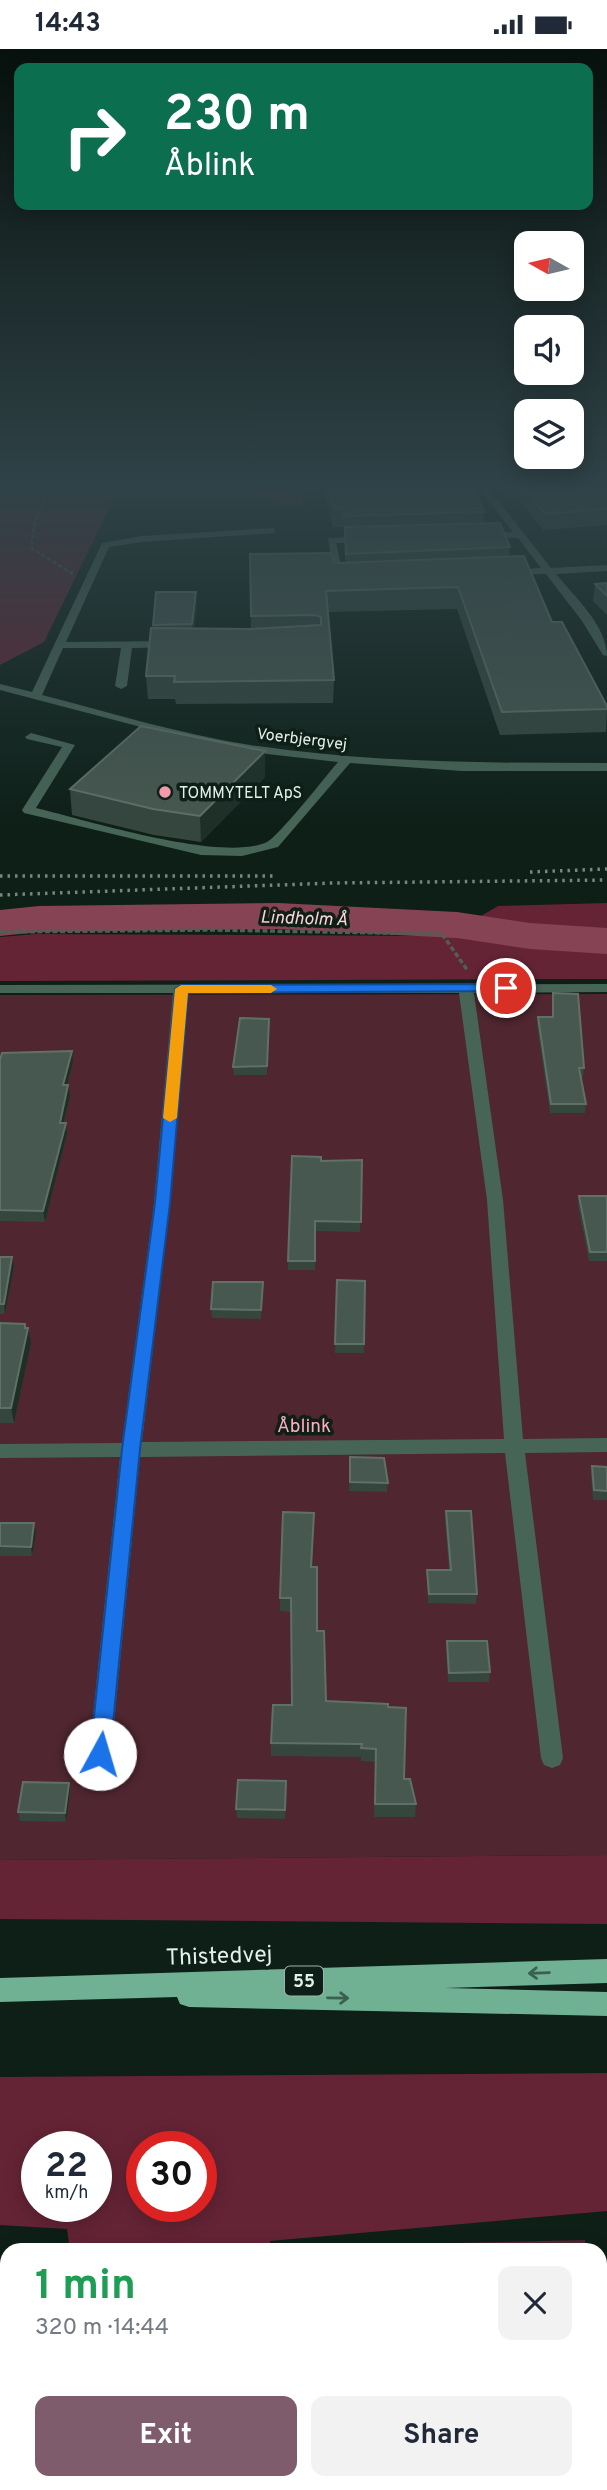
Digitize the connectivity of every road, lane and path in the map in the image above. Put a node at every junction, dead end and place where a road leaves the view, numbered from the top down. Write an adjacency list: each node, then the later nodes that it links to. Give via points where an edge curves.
1 (80, 600): 4 (street)
2 (575, 600): 6 (street, via 592,619)
3 (180, 644): 5 (street)
4 (60, 645): 5 (street); 9 (street)
5 (127, 645): 7 (street)
6 (607, 653)
7 (121, 686)
8 (0, 687): 9 (street, Voerbjergvej)
9 (37, 696): 11 (street, Voerbjergvej, via 237,745)
10 (31, 737): 11 (street, via 69,745 28,810 201,851 242,852 273,844)
11 (347, 759): 12 (street, Voerbjergvej, via 462,767)
12 (607, 767)
13 (0, 932): 17 (path, via 442,934)
14 (607, 988): 17 (street)
15 (0, 989): 16 (street)
16 (181, 989): 17 (street); 20 (street, via 163,1203)
17 (473, 989): 18 (street)
18 (514, 1445): 19 (street); 20 (street); 23 (street)
19 (607, 1445)
20 (131, 1449): 21 (street); 22 (street)
21 (0, 1451)
22 (100, 1754)
23 (552, 1758)
24 (607, 1971): 25 (main road, Thistedvej / 55, one-way to 25)
25 (0, 1991): 26 (main road, Thistedvej / 55, one-way to 26)
26 (607, 2004)

